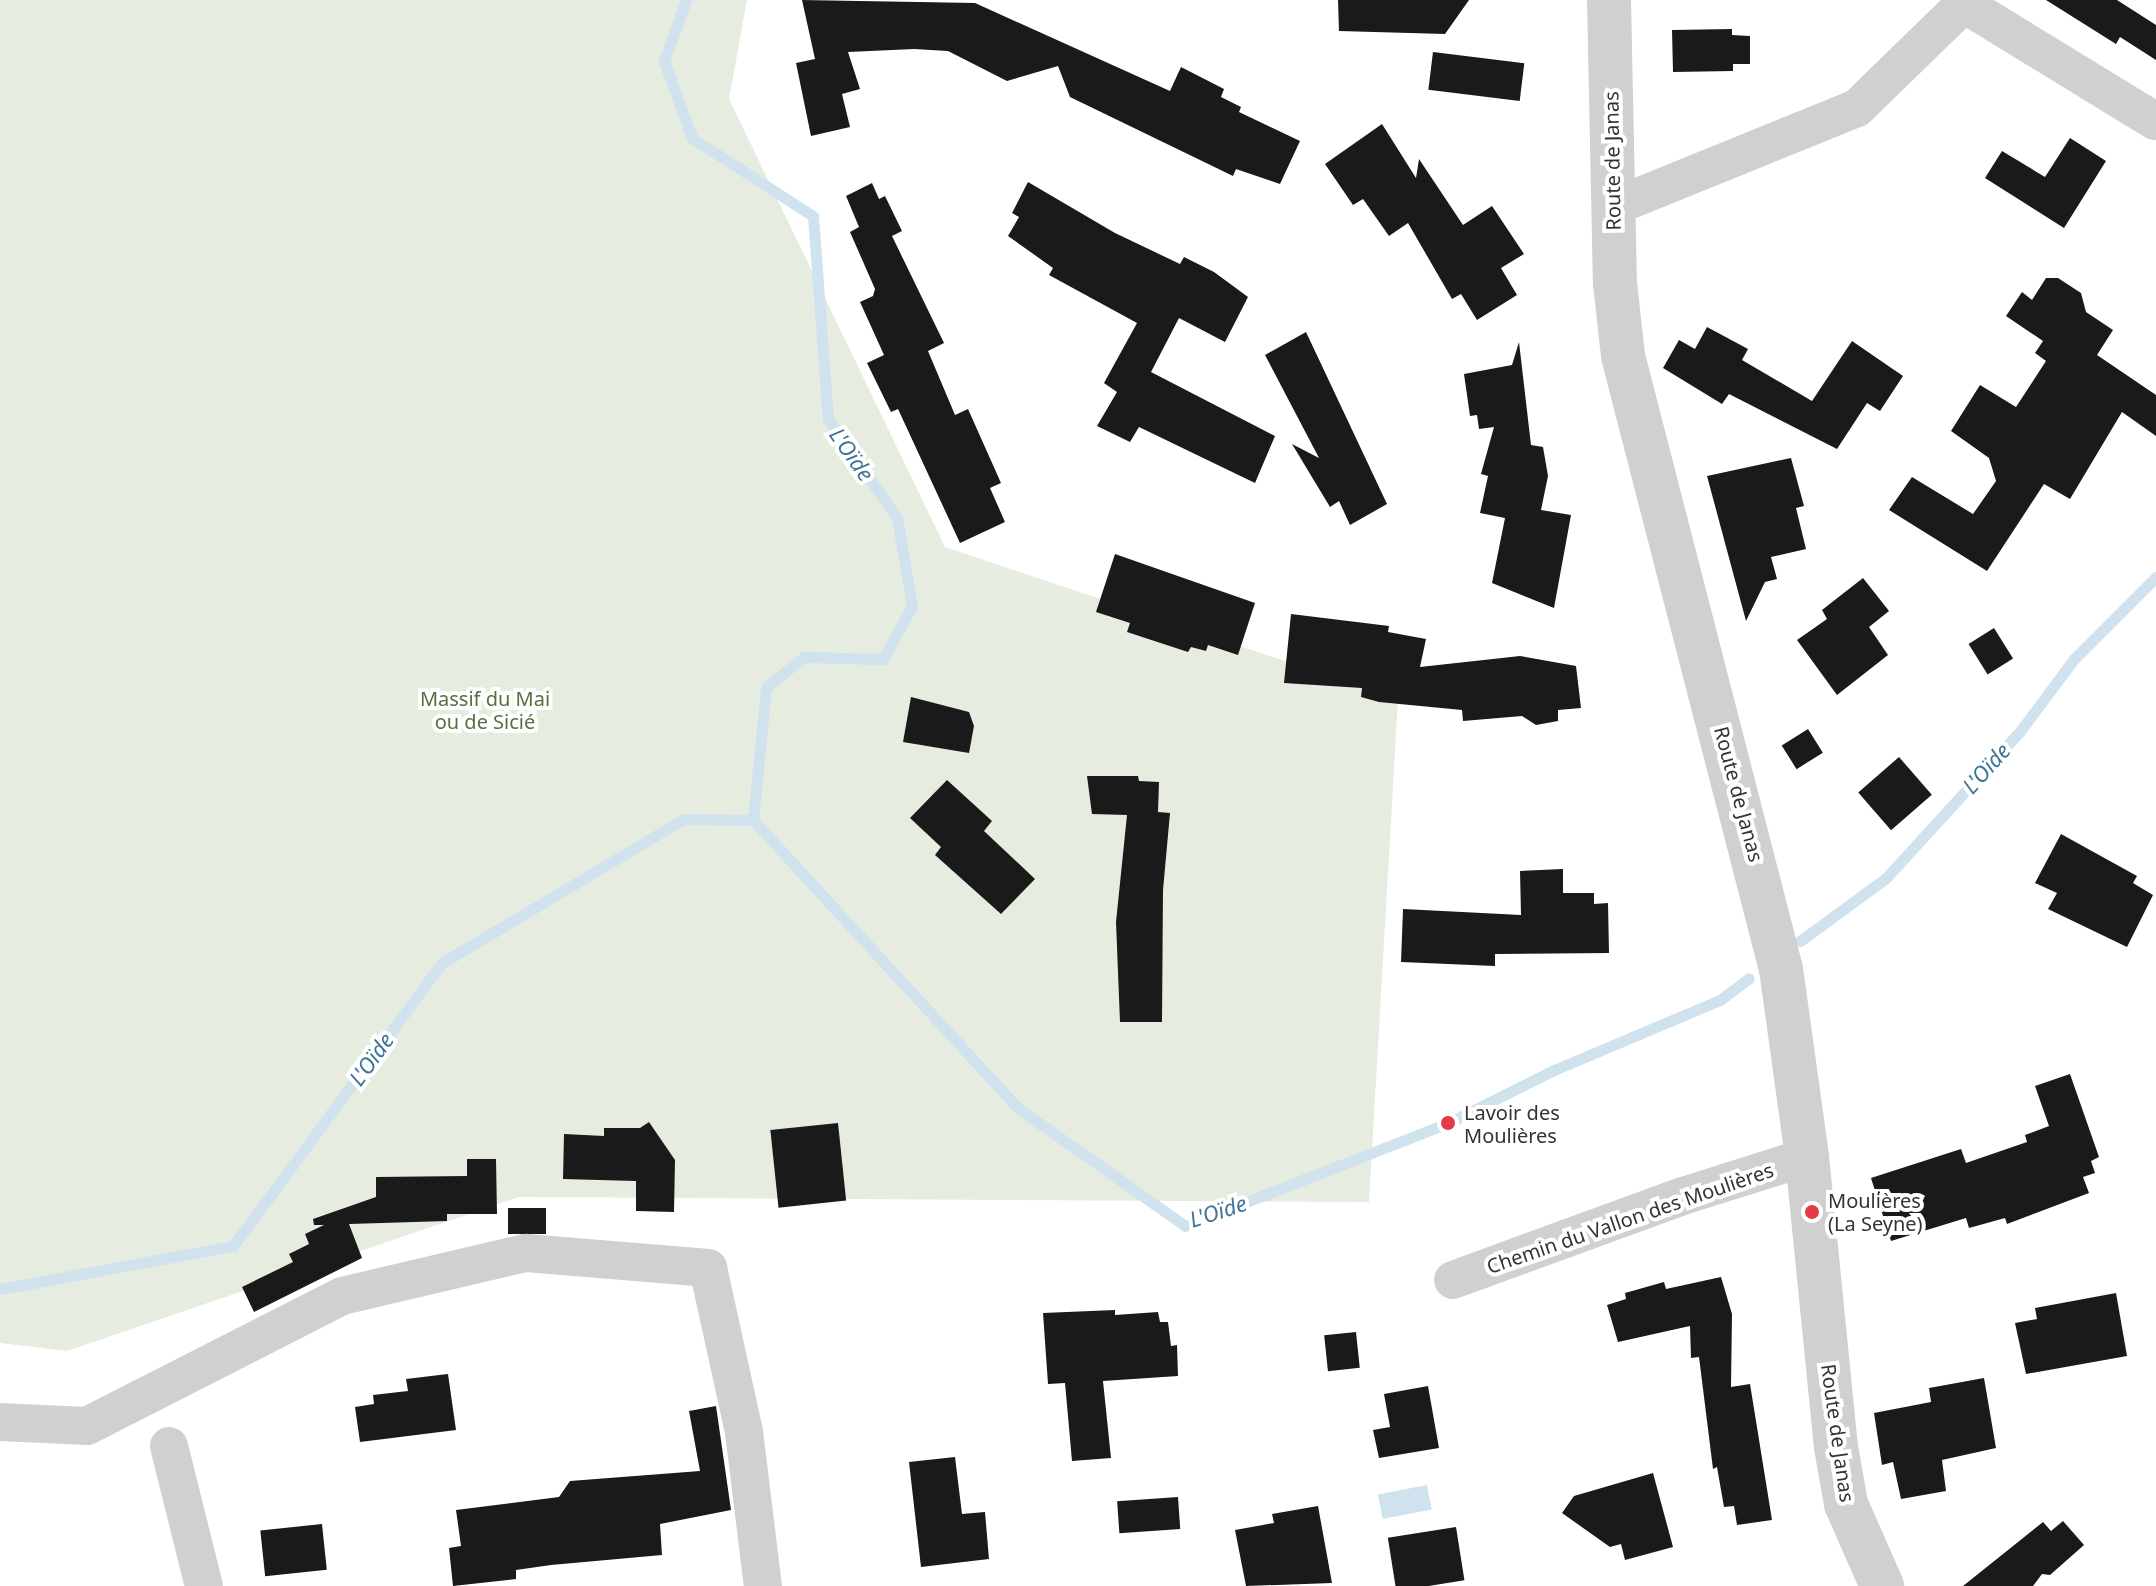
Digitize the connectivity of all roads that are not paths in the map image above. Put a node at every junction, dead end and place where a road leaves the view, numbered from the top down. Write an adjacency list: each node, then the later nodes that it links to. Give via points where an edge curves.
1 (1609, 0): 4 (street, Route de Janas)
2 (1966, 2): 3 (street); 4 (street, via 1857,108)
3 (2155, 121)
4 (1613, 207): 5 (street, Route de Janas, via 1623,356 1778,955)
5 (1807, 1157): 6 (street, Chemin du Vallon des Moulières); 11 (street, Route de Janas, via 1846,1504)
6 (1453, 1280)
7 (0, 1422): 10 (street, via 87,1426 342,1296 526,1253 708,1268 744,1432)
8 (169, 1446): 9 (street)
9 (204, 1586)
10 (763, 1586)
11 (1882, 1586)

